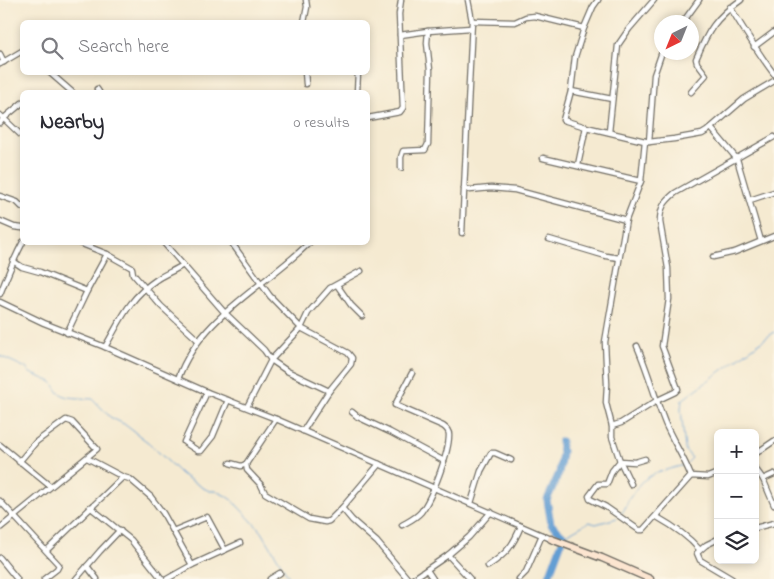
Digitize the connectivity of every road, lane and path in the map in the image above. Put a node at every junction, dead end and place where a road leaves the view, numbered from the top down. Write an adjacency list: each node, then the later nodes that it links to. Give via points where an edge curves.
1 (306, 0): 10 (street)
2 (401, 0): 16 (street)
3 (468, 0): 11 (street)
4 (598, 0): 13 (street)
5 (654, 0): 32 (street, via 618,45)
6 (699, 0): 9 (street)
7 (741, 0): 8 (street)
8 (730, 7): 17 (street); 31 (street, via 713,24 703,42 696,61 706,75)
9 (688, 15)
10 (304, 20)
11 (472, 21): 12 (street); 13 (street, via 515,22 535,16)
12 (471, 28): 14 (street); 47 (street)
13 (584, 28): 30 (street, via 575,58)
14 (428, 31): 16 (street); 45 (street, via 428,144 425,150 403,151)
15 (774, 32): 17 (street)
16 (400, 35): 34 (street, via 403,108 400,112)
17 (754, 47): 22 (street)
18 (20, 52): 21 (street)
19 (0, 54): 21 (street)
20 (659, 60): 41 (street, via 654,75)
21 (2, 63)
22 (774, 74)
23 (52, 75): 28 (street)
24 (305, 75): 27 (street)
25 (358, 75): 29 (street)
26 (774, 82): 37 (street, via 744,98)
27 (306, 84)
28 (70, 90)
29 (357, 90)
30 (571, 92): 32 (street); 36 (street, via 564,120)
31 (692, 92)
32 (612, 99): 38 (street)
33 (20, 105): 35 (street)
34 (370, 118)
35 (1, 119): 39 (street)
36 (586, 127): 38 (street); 44 (street)
37 (711, 128): 41 (street, via 702,134); 43 (street)
38 (609, 132): 41 (street)
39 (20, 134)
40 (774, 137): 43 (street)
41 (647, 142): 46 (street)
42 (543, 158): 44 (street)
43 (737, 159): 50 (street); 91 (street, via 675,193 661,209 669,299 662,343 678,389)
44 (578, 165): 46 (street)
45 (401, 168)
46 (641, 181): 52 (street)
47 (464, 188): 52 (street, via 515,190); 55 (street)
48 (774, 192): 50 (street)
49 (1, 198): 51 (street)
50 (750, 200): 58 (street)
51 (20, 205)
52 (626, 220): 68 (street)
53 (0, 221): 54 (street)
54 (20, 228)
55 (462, 233)
56 (774, 236): 58 (street)
57 (550, 239): 68 (street)
58 (761, 240): 67 (street, via 735,252)
59 (21, 245): 69 (street)
60 (84, 245): 66 (street)
61 (166, 245): 70 (street)
62 (232, 245): 65 (street)
63 (238, 245): 65 (street)
64 (307, 245): 72 (street)
65 (235, 248): 72 (street)
66 (107, 254): 74 (street, via 132,268); 75 (street)
67 (713, 257)
68 (619, 258): 95 (street, via 605,342 606,403)
69 (13, 261): 75 (street); 76 (street)
70 (183, 265): 74 (street); 78 (street)
71 (361, 271): 73 (street)
72 (261, 285): 78 (street); 80 (street)
73 (337, 285): 79 (street); 80 (street, via 330,288 308,314)
74 (144, 288): 82 (street); 84 (street, via 128,304)
75 (87, 291): 81 (street)
76 (0, 294)
77 (0, 302): 81 (street)
78 (224, 312): 82 (street); 85 (street)
79 (362, 316)
80 (301, 328): 85 (street); 88 (street, via 352,358 351,364)
81 (67, 333): 84 (street)
82 (198, 340): 87 (street, via 183,362)
83 (638, 346): 91 (street)
84 (105, 347): 87 (street)
85 (271, 360): 88 (street, via 286,371); 92 (street)
86 (412, 373): 103 (street, via 395,405 447,429)
87 (178, 379): 89 (street)
88 (329, 391): 96 (street)
89 (207, 392): 90 (street); 90 (street, via 184,442 198,451 214,436)
90 (228, 400): 92 (street)
91 (658, 400): 95 (street); 112 (street)
92 (247, 407): 94 (street)
93 (352, 412): 103 (street)
94 (276, 419): 96 (street); 107 (street)
95 (612, 426): 104 (street)
96 (303, 431): 108 (street)
97 (774, 441): 99 (street)
98 (0, 445): 105 (street)
99 (759, 451)
100 (87, 458): 105 (street, via 97,447 66,420 36,442); 113 (street); 116 (street)
101 (645, 459): 104 (street)
102 (511, 460): 119 (street, via 490,453)
103 (444, 461): 117 (street)
104 (620, 461): 115 (street); 125 (street, via 608,483 597,485 590,499 639,530)
105 (19, 462): 116 (street)
106 (230, 463): 107 (street)
107 (246, 464): 122 (street, via 265,493 309,519 330,521)
108 (378, 464): 117 (street); 122 (street)
109 (716, 474): 112 (street)
110 (759, 474): 114 (street)
111 (774, 474): 114 (street)
112 (691, 476): 125 (street)
113 (123, 477): 121 (street); 132 (street, via 151,497)
114 (763, 479): 120 (street)
115 (631, 484)
116 (50, 486): 124 (street)
117 (435, 488): 119 (street); 127 (street, via 419,515)
118 (0, 501): 124 (street)
119 (471, 503): 123 (street)
120 (774, 505)
121 (90, 507): 131 (street); 137 (street)
122 (342, 508): 155 (street, via 378,542)
123 (491, 512): 128 (street); 140 (street)
124 (13, 516): 130 (street); 137 (street)
125 (657, 517): 139 (street, via 676,528)
126 (774, 523): 129 (street)
127 (402, 525)
128 (521, 526): 133 (street); 144 (street, via 510,548)
129 (759, 527)
130 (0, 528)
131 (120, 530): 143 (street); 152 (street)
132 (173, 530): 138 (street, via 207,517); 142 (street)
133 (542, 535): 134 (street); 158 (street, via 526,572)
134 (551, 538): 159 (street)
135 (714, 541): 139 (street)
136 (240, 543): 138 (street)
137 (47, 550): 149 (street, via 59,567)
138 (225, 550): 142 (street)
139 (699, 550): 160 (street, via 700,560)
140 (448, 555): 145 (street); 147 (street)
141 (0, 558): 148 (street)
142 (192, 565): 153 (street)
143 (87, 566): 150 (street); 151 (street)
144 (488, 566)
145 (426, 570): 156 (street); 157 (street)
146 (280, 573): 154 (street)
147 (469, 578)
148 (17, 579)
149 (44, 579)
150 (76, 579)
151 (97, 579)
152 (162, 579)
153 (168, 579)
154 (270, 579)
155 (408, 579)
156 (414, 579)
157 (433, 579)
158 (519, 579)
159 (650, 579)
160 (732, 579)

